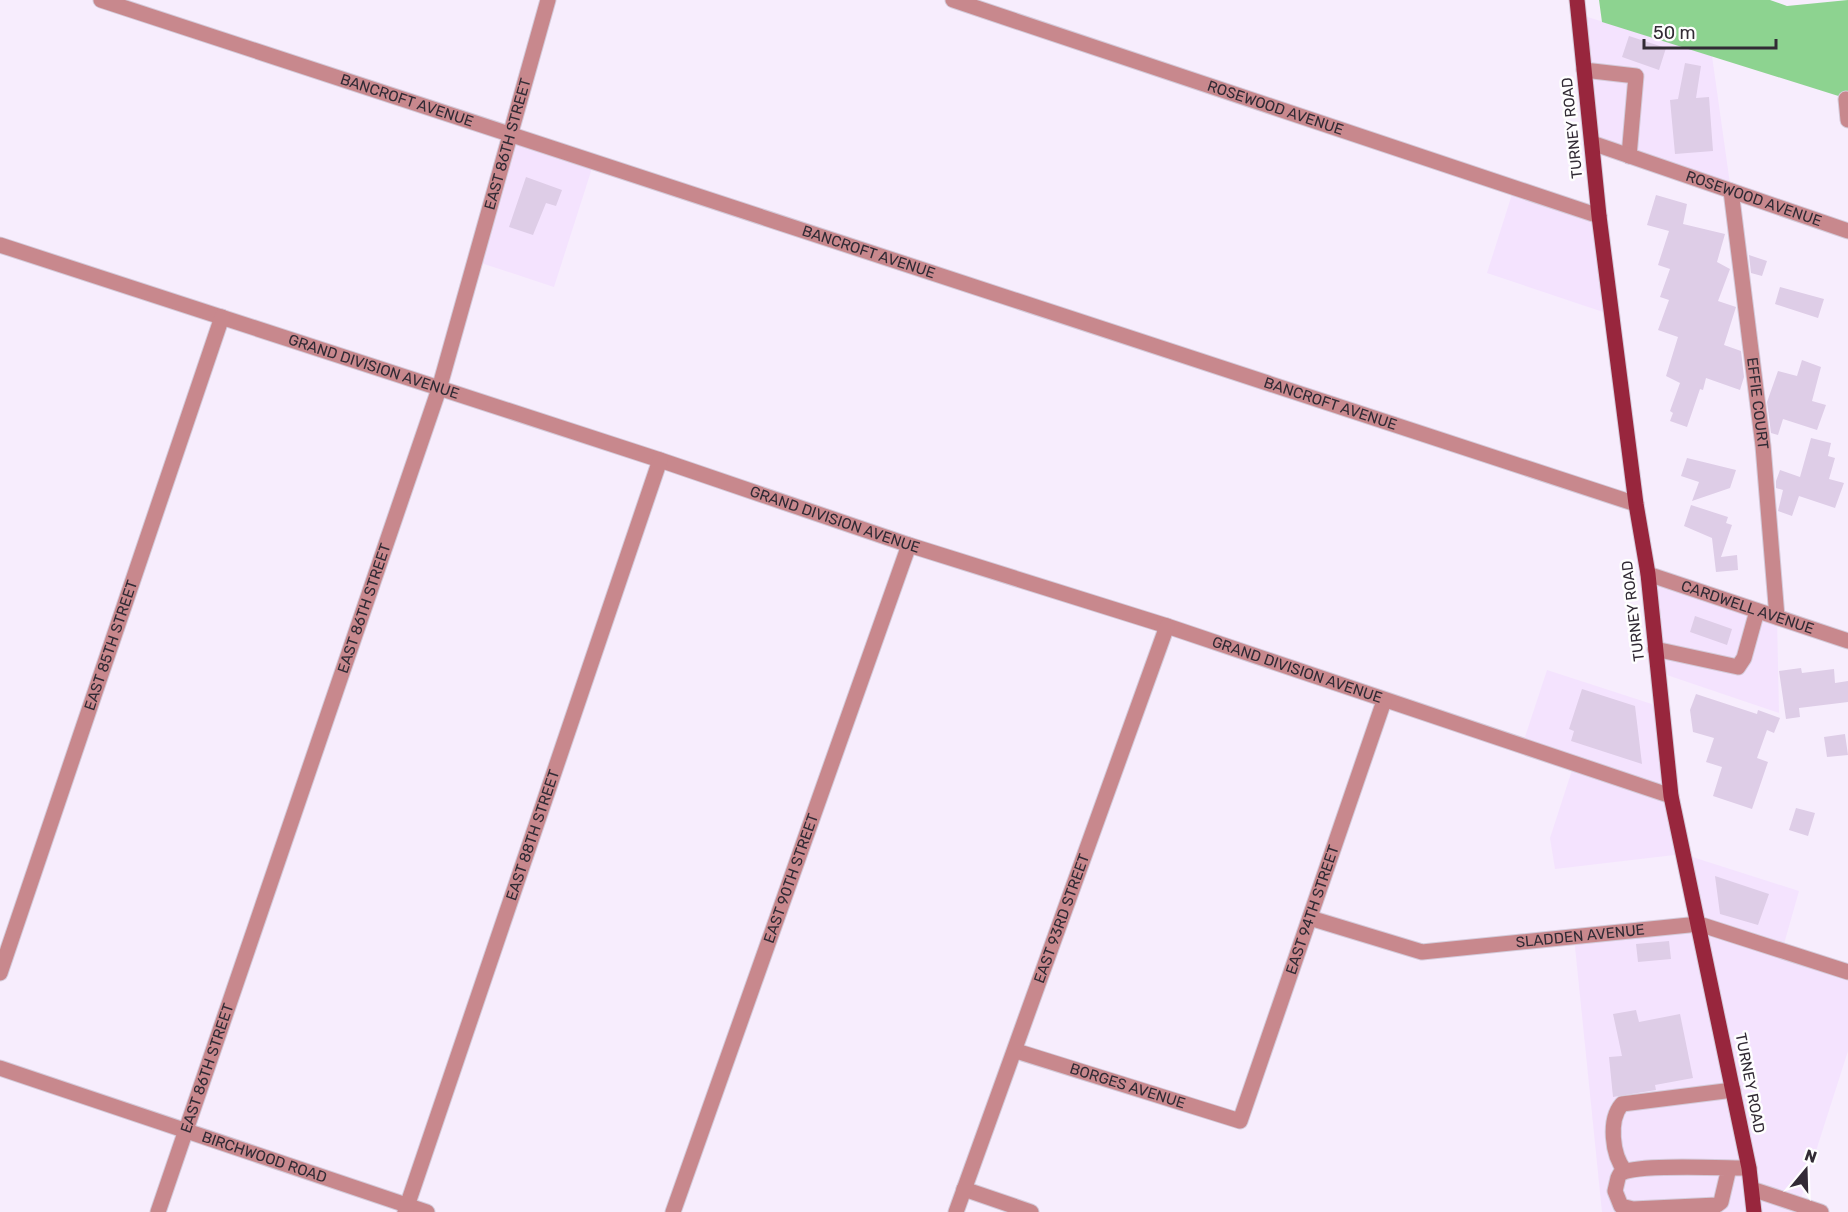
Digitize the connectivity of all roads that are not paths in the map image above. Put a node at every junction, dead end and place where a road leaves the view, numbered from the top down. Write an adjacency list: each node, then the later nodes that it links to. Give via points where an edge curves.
1 (101, 0): 8 (street, BANCROFT AVENUE)
2 (548, 0): 8 (street, EAST 86TH STREET)
3 (953, 0): 12 (street, ROSEWOOD AVENUE)
4 (1577, 0): 5 (main road, TURNEY ROAD)
5 (1584, 70): 9 (main road, TURNEY ROAD); 10 (street, via 1636,76)
6 (1846, 99): 7 (street)
7 (1848, 120)
8 (510, 134): 16 (street, EAST 86TH STREET); 18 (street, BANCROFT AVENUE)
9 (1592, 143): 10 (street, ROSEWOOD AVENUE); 12 (main road, TURNEY ROAD)
10 (1629, 156): 11 (street, ROSEWOOD AVENUE)
11 (1731, 191): 13 (street, ROSEWOOD AVENUE); 22 (street, EFFIE COURT, via 1763,446)
12 (1599, 216): 18 (main road, TURNEY ROAD)
13 (1848, 232)
14 (0, 245): 15 (street, GRAND DIVISION AVENUE)
15 (222, 317): 16 (street, GRAND DIVISION AVENUE); 31 (street, EAST 85TH STREET)
16 (439, 389): 17 (street, GRAND DIVISION AVENUE); 36 (street, EAST 86TH STREET)
17 (660, 460): 19 (street, GRAND DIVISION AVENUE); 42 (street, EAST 88TH STREET)
18 (1636, 504): 20 (main road, TURNEY ROAD)
19 (909, 544): 23 (street, GRAND DIVISION AVENUE); 46 (street, EAST 90TH STREET)
20 (1648, 574): 21 (street, CARDWELL AVENUE); 25 (main road, TURNEY ROAD)
21 (1757, 610): 22 (street, CARDWELL AVENUE); 25 (street, via 1738,667)
22 (1778, 617): 24 (street, CARDWELL AVENUE)
23 (1167, 626): 26 (street, GRAND DIVISION AVENUE); 32 (street, EAST 93RD STREET)
24 (1848, 641)
25 (1655, 649): 27 (main road, TURNEY ROAD)
26 (1384, 701): 27 (street, GRAND DIVISION AVENUE); 28 (street, EAST 94TH STREET)
27 (1671, 796): 29 (main road, TURNEY ROAD)
28 (1310, 918): 29 (street, SLADDEN AVENUE, via 1422,952); 35 (street, EAST 94TH STREET)
29 (1699, 924): 30 (street, SLADDEN AVENUE); 34 (main road, TURNEY ROAD)
30 (1848, 972)
31 (0, 973)
32 (1016, 1052): 35 (street, BORGES AVENUE); 40 (street, EAST 93RD STREET)
33 (0, 1068): 36 (street, BIRCHWOOD ROAD)
34 (1733, 1090): 38 (main road, TURNEY ROAD); 39 (street, via 1667,1096 1620,1106 1614,1142)
35 (1240, 1120)
36 (186, 1129): 42 (street, BIRCHWOOD ROAD); 44 (street, EAST 86TH STREET)
37 (1729, 1168): 38 (street); 39 (street); 43 (street, via 1718,1205)
38 (1749, 1168): 41 (main road, TURNEY ROAD)
39 (1625, 1171): 43 (street, via 1617,1178 1615,1191)
40 (964, 1189): 47 (street, EAST 93RD STREET); 48 (street)
41 (1752, 1189): 49 (main road, TURNEY ROAD); 50 (street)
42 (407, 1209): 45 (street, BIRCHWOOD ROAD)
43 (1621, 1209)
44 (158, 1212)
45 (427, 1212)
46 (674, 1212)
47 (956, 1212)
48 (1031, 1212)
49 (1754, 1212)
50 (1821, 1212)

